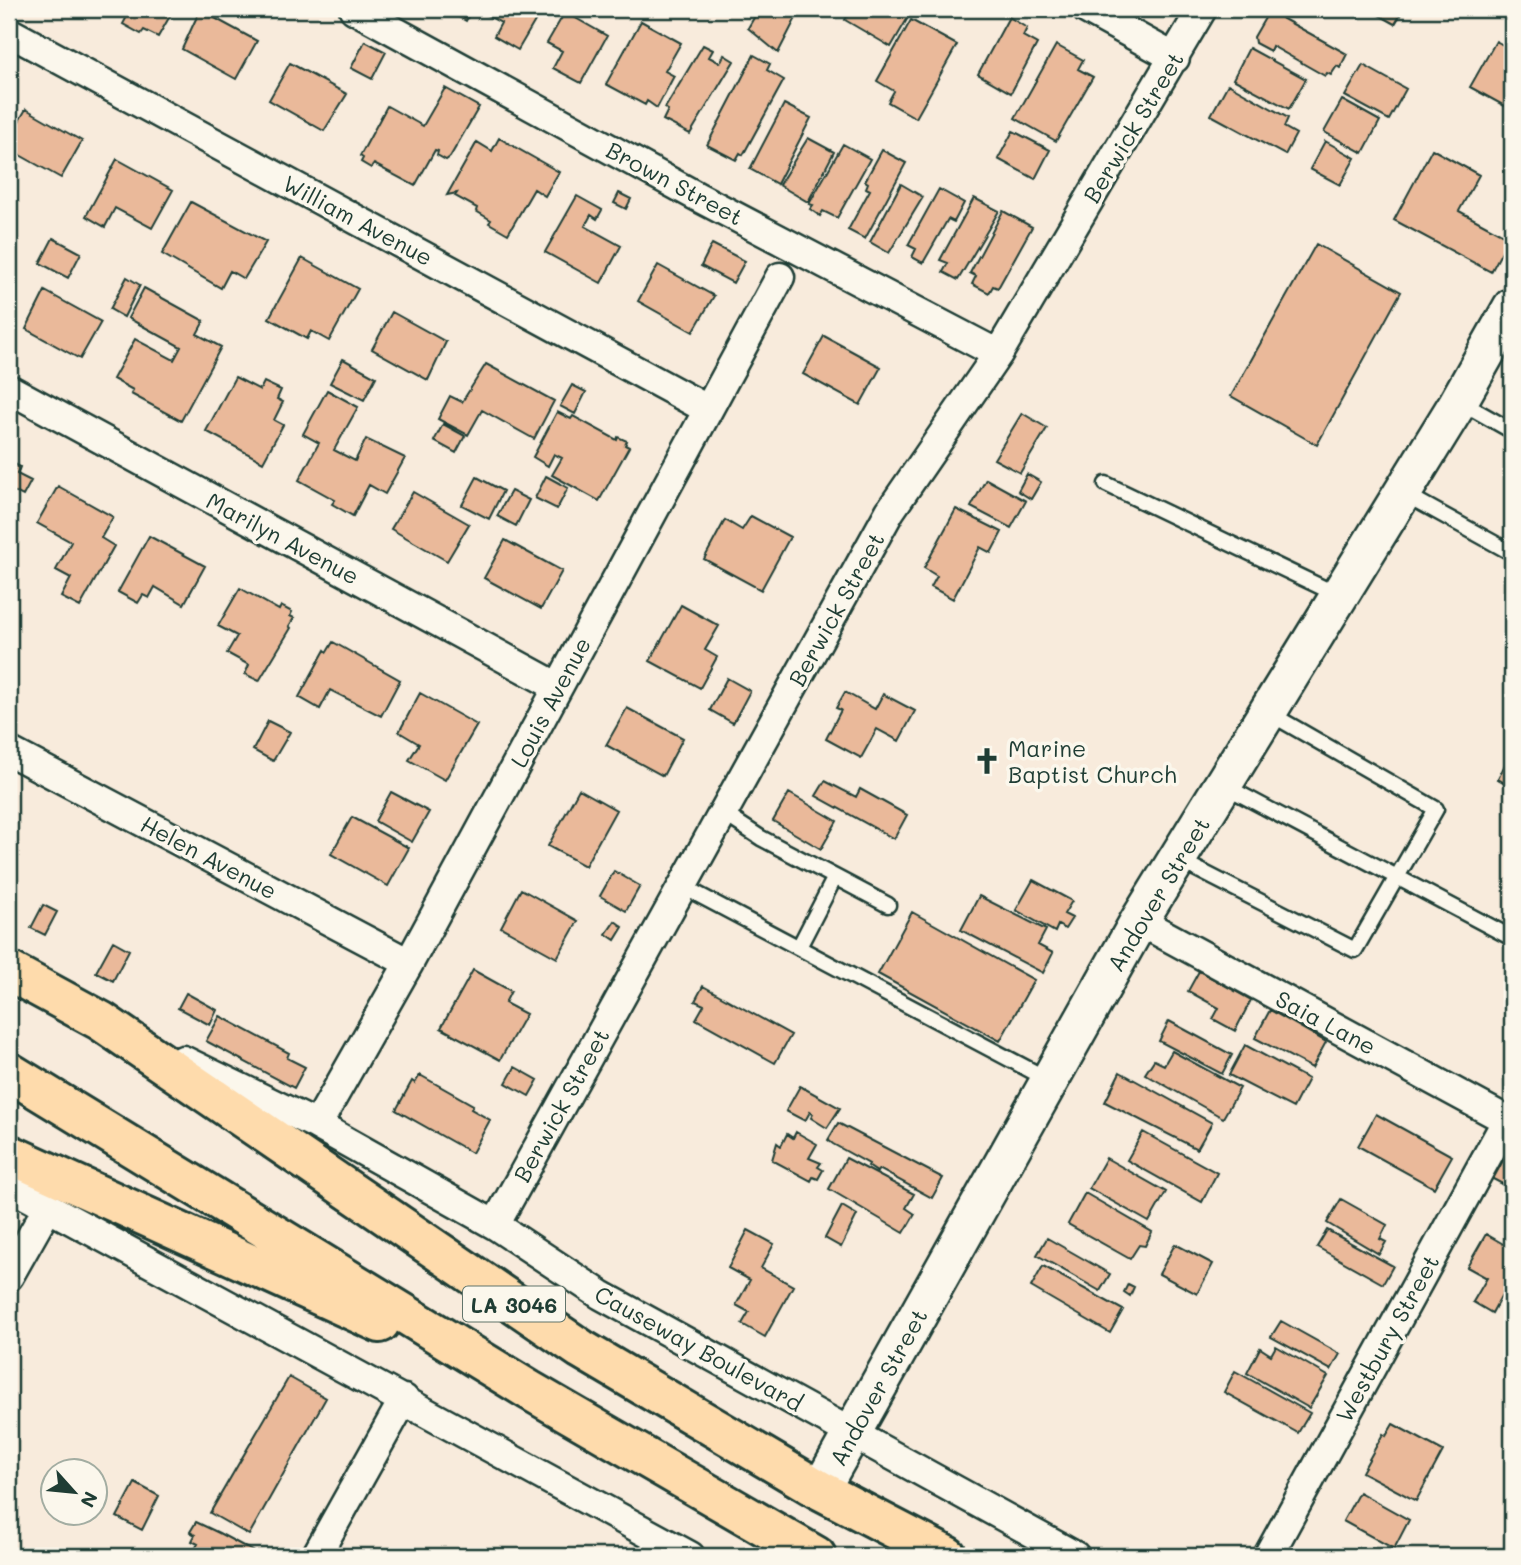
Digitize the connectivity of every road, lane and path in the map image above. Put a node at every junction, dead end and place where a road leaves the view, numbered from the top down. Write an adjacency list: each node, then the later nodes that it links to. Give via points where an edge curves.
1 (354, 9): 8 (street, Brown Street)
2 (1086, 9): 5 (street)
3 (1202, 9): 5 (street, Berwick Street)
4 (9, 32): 11 (street, William Avenue)
5 (1175, 58): 8 (street, Berwick Street)
6 (780, 278): 11 (street, Louis Avenue)
7 (1512, 307): 10 (street, Andover Street)
8 (998, 354): 21 (street, Berwick Street, via 890,510)
9 (9, 389): 17 (street, Marilyn Avenue)
10 (1459, 401): 12 (lane); 14 (street, Andover Street)
11 (707, 409): 17 (street, Louis Avenue)
12 (1512, 431)
13 (1106, 484): 16 (lane)
14 (1403, 493): 15 (lane); 16 (street, Andover Street)
15 (1512, 553)
16 (1339, 596): 18 (street, Andover Street)
17 (558, 687): 30 (street, Louis Avenue)
18 (1268, 713): 20 (street, Andover Street); 23 (lane, via 1436,809)
19 (9, 751): 30 (street, Helen Avenue)
20 (1223, 785): 22 (street, Andover Street); 23 (lane)
21 (723, 813): 24 (lane); 25 (street, Berwick Street)
22 (1177, 859): 23 (lane, via 1355,950); 27 (street, Andover Street)
23 (1397, 876): 28 (lane)
24 (835, 877): 26 (lane); 29 (lane)
25 (682, 886): 29 (lane); 40 (street, Berwick Street)
26 (888, 905)
27 (1139, 921): 34 (street, Andover Street); 35 (street, Saia Lane)
28 (1512, 938)
29 (799, 947): 34 (lane)
30 (409, 963): 36 (street, Louis Avenue)
31 (9, 971): 32 (highway, Causeway Boulevard / LA 3046)
32 (101, 1021): 36 (street, Causeway Boulevard); 45 (highway, Causeway Boulevard / LA 3046, via 581,1349)
33 (9, 1072): 42 (highway)
34 (1051, 1080): 44 (street, Andover Street)
35 (1509, 1121): 51 (street, Westbury Street)
36 (317, 1125): 40 (street, Causeway Boulevard)
37 (9, 1154): 42 (highway)
38 (9, 1186): 39 (street)
39 (48, 1208): 41 (street); 43 (street)
40 (495, 1225): 44 (street, Causeway Boulevard, via 601,1295)
41 (9, 1276)
42 (529, 1390): 46 (highway)
43 (404, 1399): 47 (street); 48 (street)
44 (852, 1434): 45 (street, Andover Street); 50 (street, Causeway Boulevard)
45 (820, 1490): 49 (highway, Causeway Boulevard / LA 3046)
46 (797, 1552)
47 (316, 1556)
48 (690, 1556)
49 (947, 1556)
50 (1074, 1556)
51 (1268, 1556)

